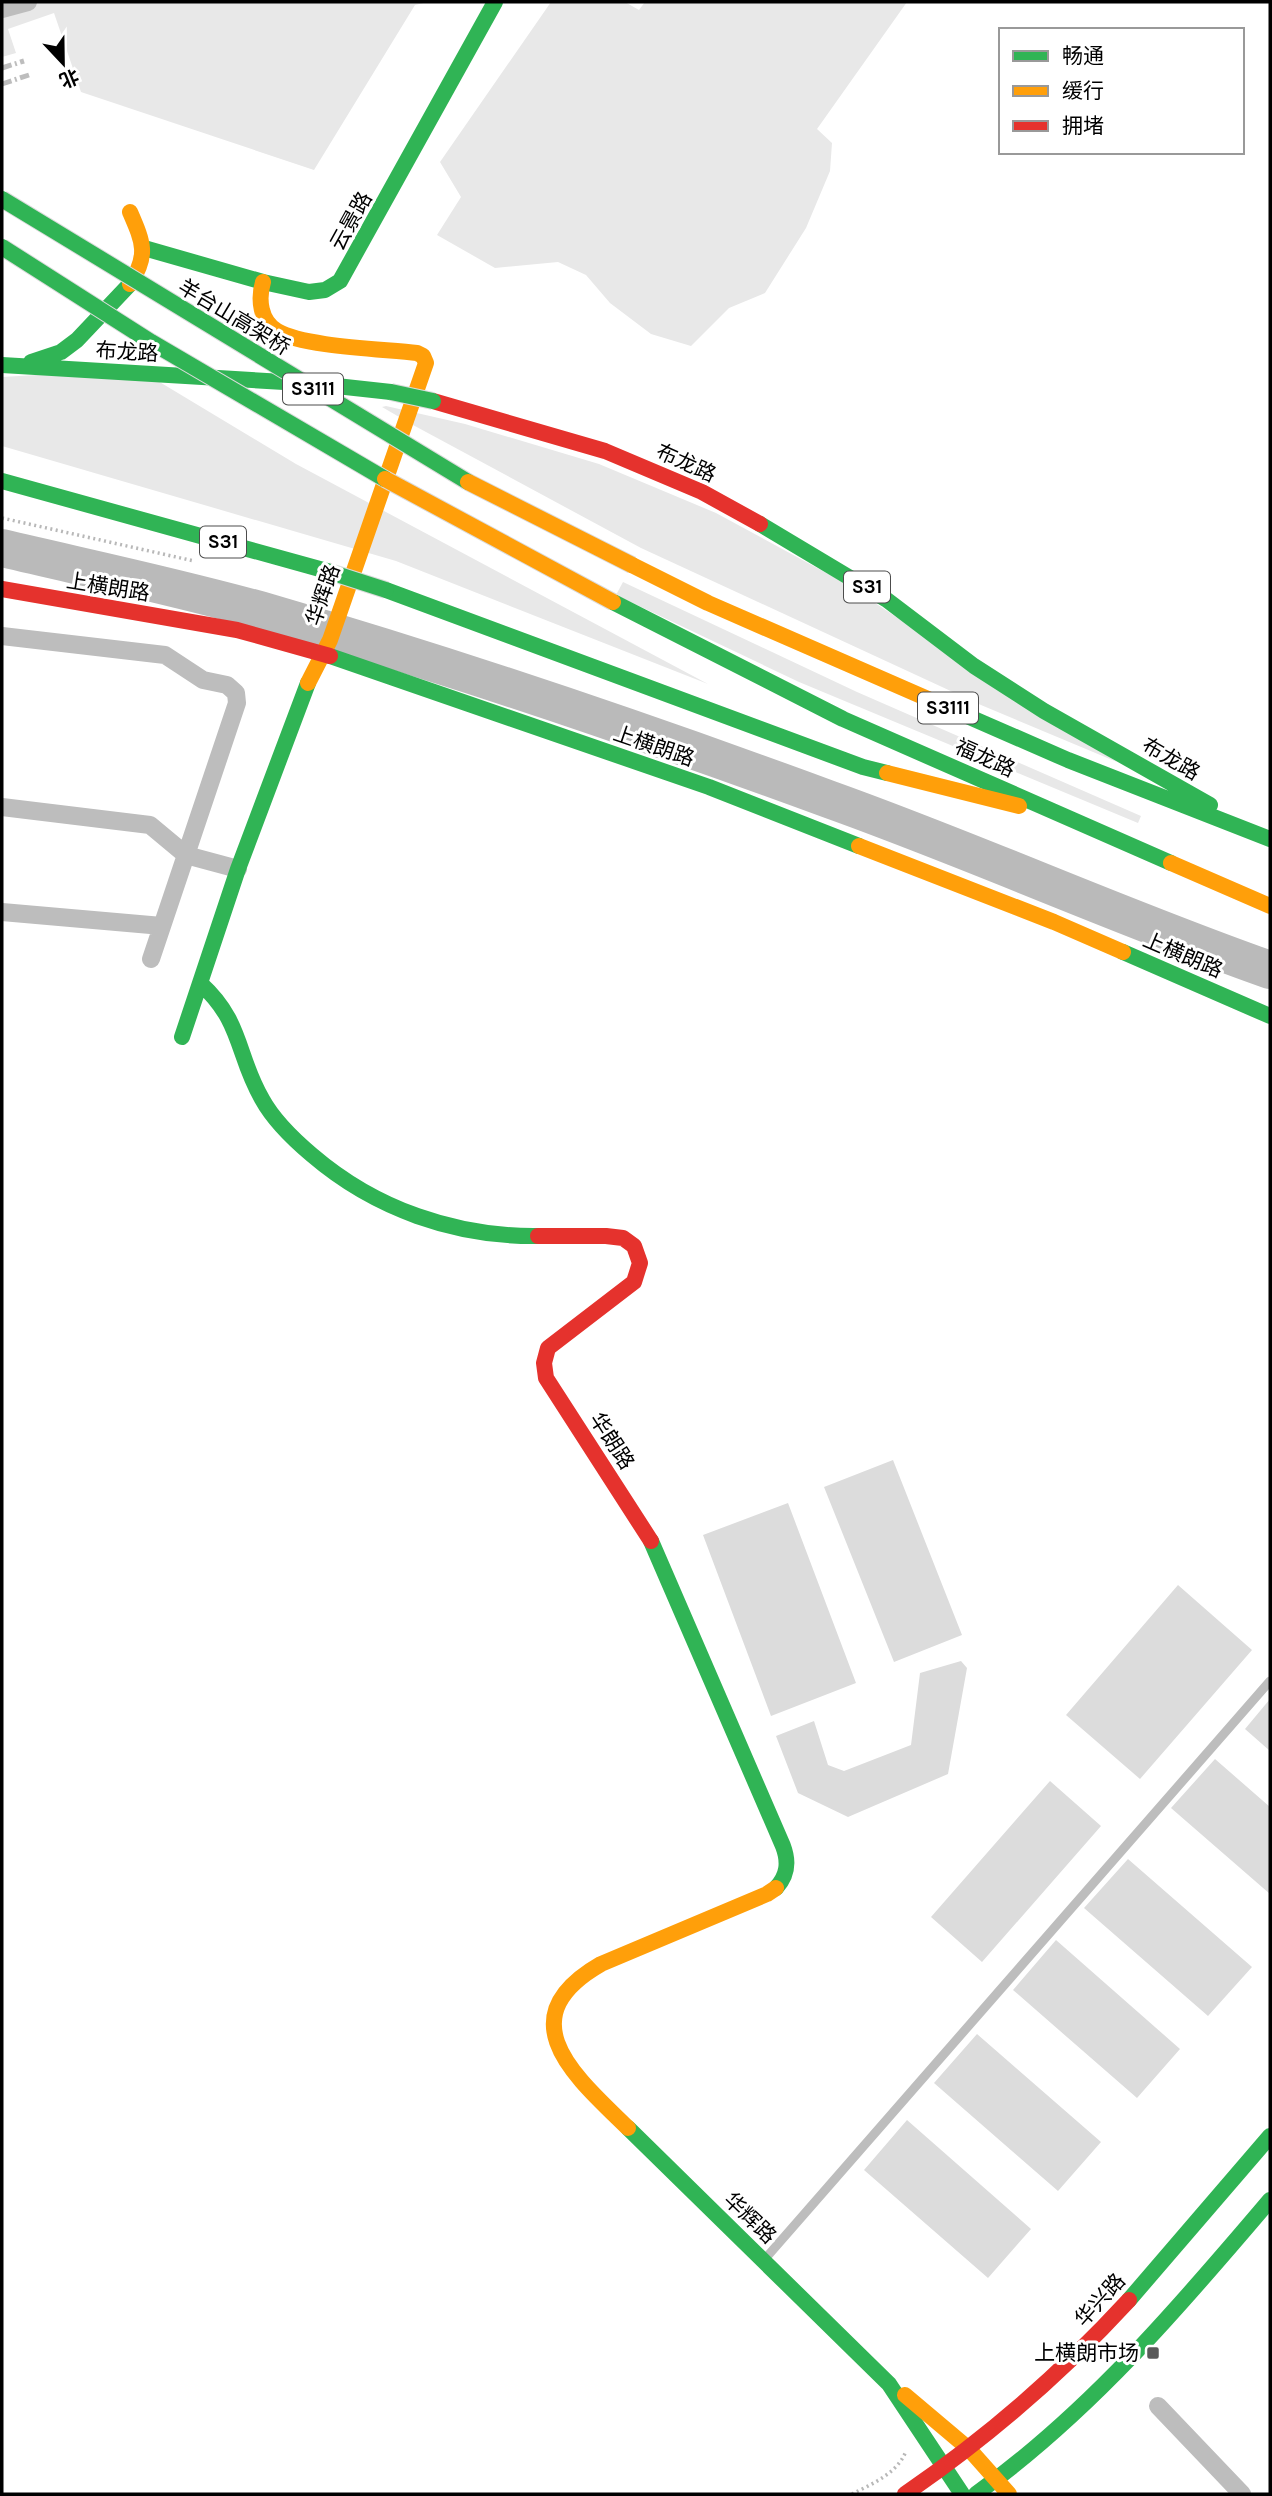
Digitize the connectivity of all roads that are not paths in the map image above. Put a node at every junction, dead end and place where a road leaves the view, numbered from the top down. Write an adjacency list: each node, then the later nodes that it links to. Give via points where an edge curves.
1 (29, 2): 3 (street)
2 (495, 2): 8 (main road, 云景路, via 340,281 309,292)
3 (2, 9)
4 (2, 199): 14 (main road, 羊台山高架桥 / S3111, bridge, via 465,481)
5 (130, 212): 7 (main road)
6 (2, 247): 19 (main road, 福龙路 / S3111, bridge, via 248,401 443,513 843,719)
7 (144, 248): 8 (main road, 云景路); 9 (main road, via 141,268)
8 (263, 282): 17 (main road, 华辉路, via 261,307 268,323 279,332 417,353 426,363)
9 (130, 284): 11 (main road, via 61,352); 12 (main road, via 131,312 144,351)
10 (2, 365): 11 (main road, 布龙路 / S31)
11 (19, 366): 12 (main road, 布龙路 / S31)
12 (169, 375): 20 (main road, 布龙路 / S31, bridge, via 391,393 605,451 702,492 785,537 887,600 974,666 1044,711)
13 (2, 481): 19 (main road, S31, bridge, via 386,590 863,767)
14 (632, 565): 20 (main road, 福龙路 / S3111, via 721,609 1068,760)
15 (2, 589): 17 (main road, 上横朗路)
16 (2, 636): 21 (street, via 165,655 203,680 227,685 236,693)
17 (327, 647): 22 (main road, 华辉路, via 304,692); 28 (main road, 上横朗路, via 709,786 1054,922)
18 (2, 807): 21 (street, via 150,825)
19 (1071, 819): 23 (main road, 福龙路 / S31)
20 (1270, 839)
21 (186, 855): 22 (street); 25 (street)
22 (238, 869): 27 (main road, 华辉路)
23 (1270, 906)
24 (2, 912): 25 (street)
25 (162, 926): 26 (street)
26 (151, 959)
27 (200, 983): 29 (main road, 华辉路); 31 (main road, 华朗路, via 234,1023 253,1081 272,1114 296,1142 335,1173 415,1216 520,1236 622,1237 640,1256 634,1282 548,1348 542,1360 546,1378 648,1534 783,1846 788,1873 767,1894 601,1964 569,1986 555,2018 555,2038 566,2064)
28 (1270, 1016)
29 (182, 1037)
30 (1270, 1681): 34 (lane)
31 (582, 2082): 34 (main road, 华辉路)
32 (1270, 2136): 37 (main road, 华兴路, via 1093,2339)
33 (1270, 2200): 39 (main road, via 1115,2372)
34 (764, 2260): 35 (main road, 华辉路)
35 (889, 2384): 37 (main road, 华辉路); 38 (main road, 华辉路)
36 (1158, 2406): 44 (street)
37 (969, 2449): 38 (main road, 华兴路); 39 (main road, 华辉路)
38 (945, 2468): 40 (main road, 华兴路); 41 (main road, 华辉路)
39 (997, 2480): 42 (main road); 43 (main road, 华辉路)
40 (905, 2494)
41 (962, 2494)
42 (976, 2494)
43 (1009, 2494)
44 (1242, 2494)

